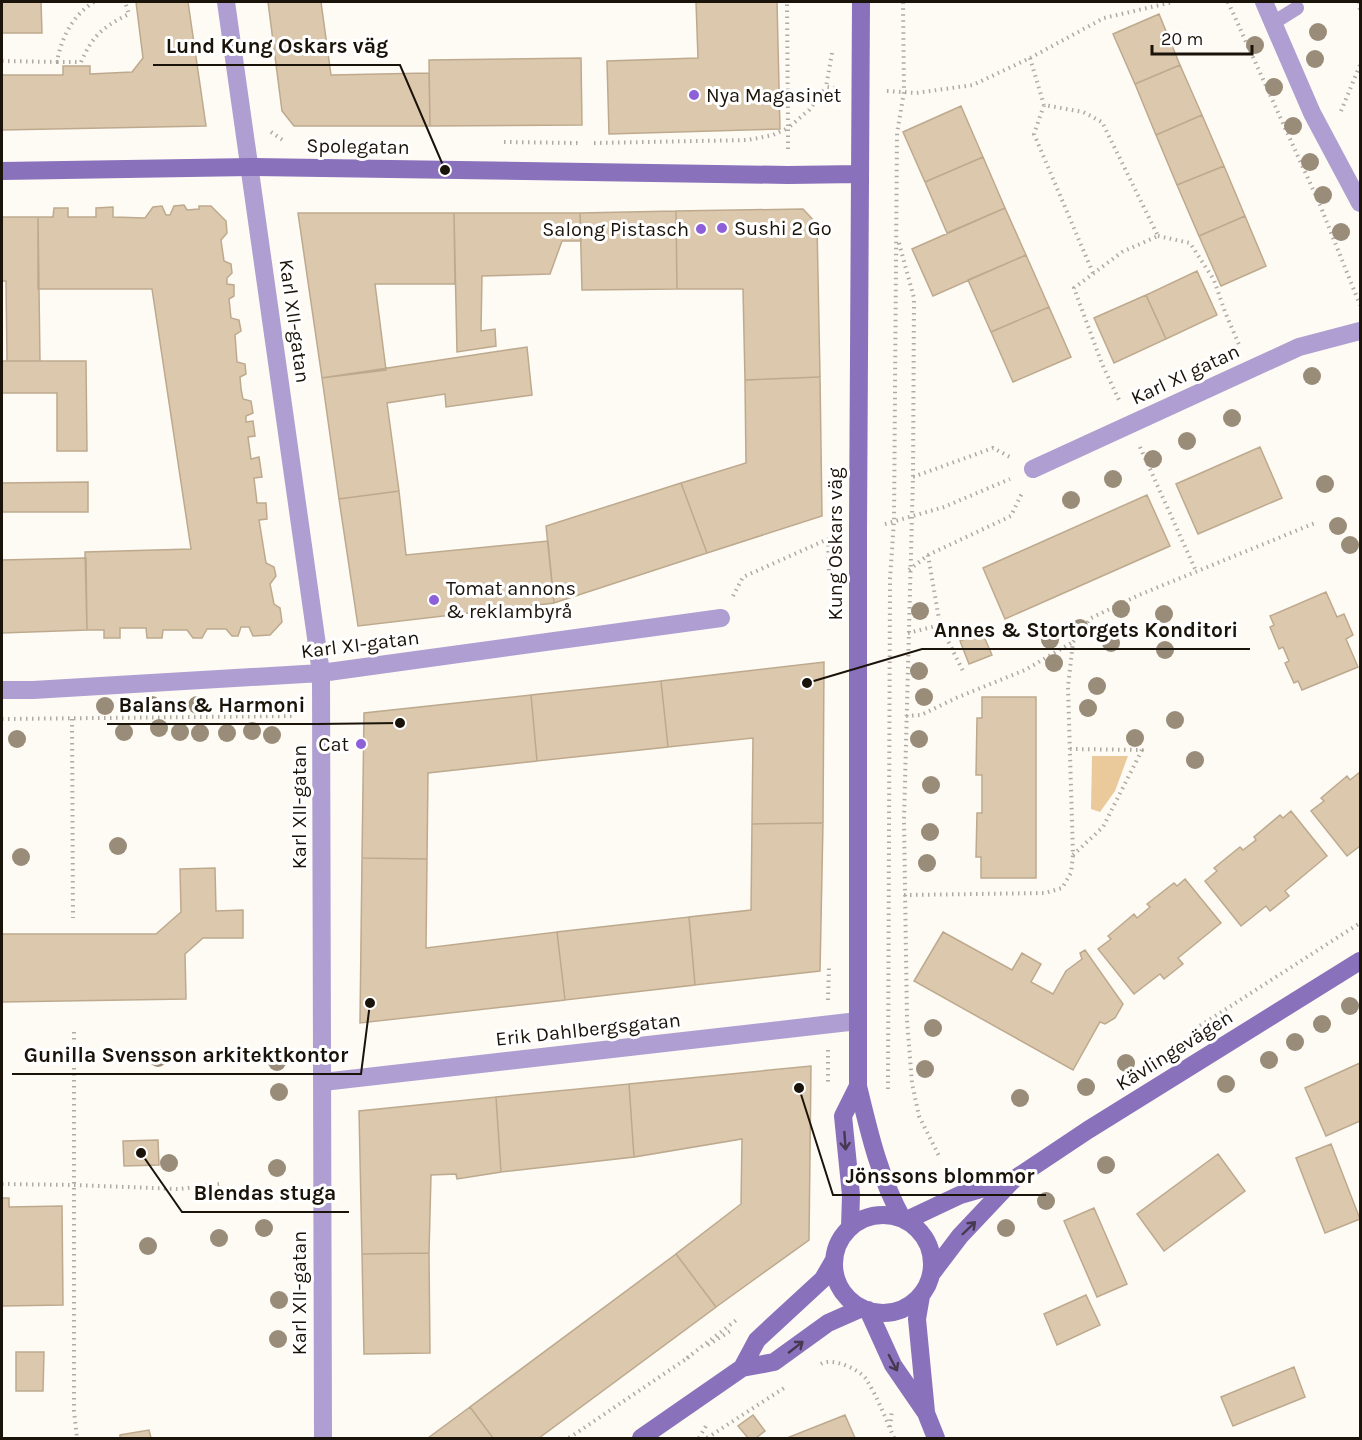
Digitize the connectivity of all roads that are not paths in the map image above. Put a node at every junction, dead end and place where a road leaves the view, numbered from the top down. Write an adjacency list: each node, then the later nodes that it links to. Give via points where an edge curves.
1 (226, 2): 6 (street, Karl XII-gatan)
2 (861, 2): 8 (main road, Kung Oskars väg)
3 (1264, 2): 5 (street)
4 (1297, 8): 5 (lane)
5 (1273, 23): 9 (street, via 1312,113)
6 (251, 167): 7 (main road, Spolegatan); 8 (main road, Spolegatan); 13 (street, Karl XII-gatan)
7 (2, 171)
8 (859, 174): 16 (main road, Kung Oskars väg)
9 (1360, 203)
10 (1360, 331): 11 (street, Karl XI gatan, via 1299,347)
11 (1033, 469)
12 (722, 618): 13 (street, Karl XI-gatan)
13 (321, 673): 14 (street, Karl XI-gatan); 17 (street, Karl XII-gatan)
14 (2, 690)
15 (1360, 961): 19 (main road, Kävlingevägen)
16 (858, 1021): 17 (street, Erik Dahlbergsgatan); 18 (main road, Kung Oskars väg)
17 (323, 1082): 28 (street, Karl XII-gatan)
18 (858, 1086): 20 (main road, Kung Oskars väg, via 878,1164); 21 (main road, Kung Oskars väg, one-way to 21, via 843,1116 851,1195)
19 (1013, 1180): 20 (main road, Kävlingevägen, via 960,1195); 23 (main road, Kävlingevägen, one-way to 19)
20 (904, 1219): 21 (main road, via 875,1215); 23 (main road, Kung Oskars väg, via 926,1239)
21 (849, 1227): 22 (main road, Kung Oskars väg, via 839,1241)
22 (834, 1260): 25 (main road, via 840,1287 847,1298); 26 (main road, via 824,1279 757,1340)
23 (932, 1272): 24 (main road)
24 (921, 1296): 25 (main road, via 895,1312); 27 (main road, via 917,1319)
25 (865, 1309): 26 (main road, one-way to 25, via 774,1362 828,1323); 27 (main road, one-way to 27, via 893,1365)
26 (742, 1368): 29 (main road)
27 (926, 1413): 30 (main road)
28 (323, 1438)
29 (641, 1438)
30 (936, 1438)

